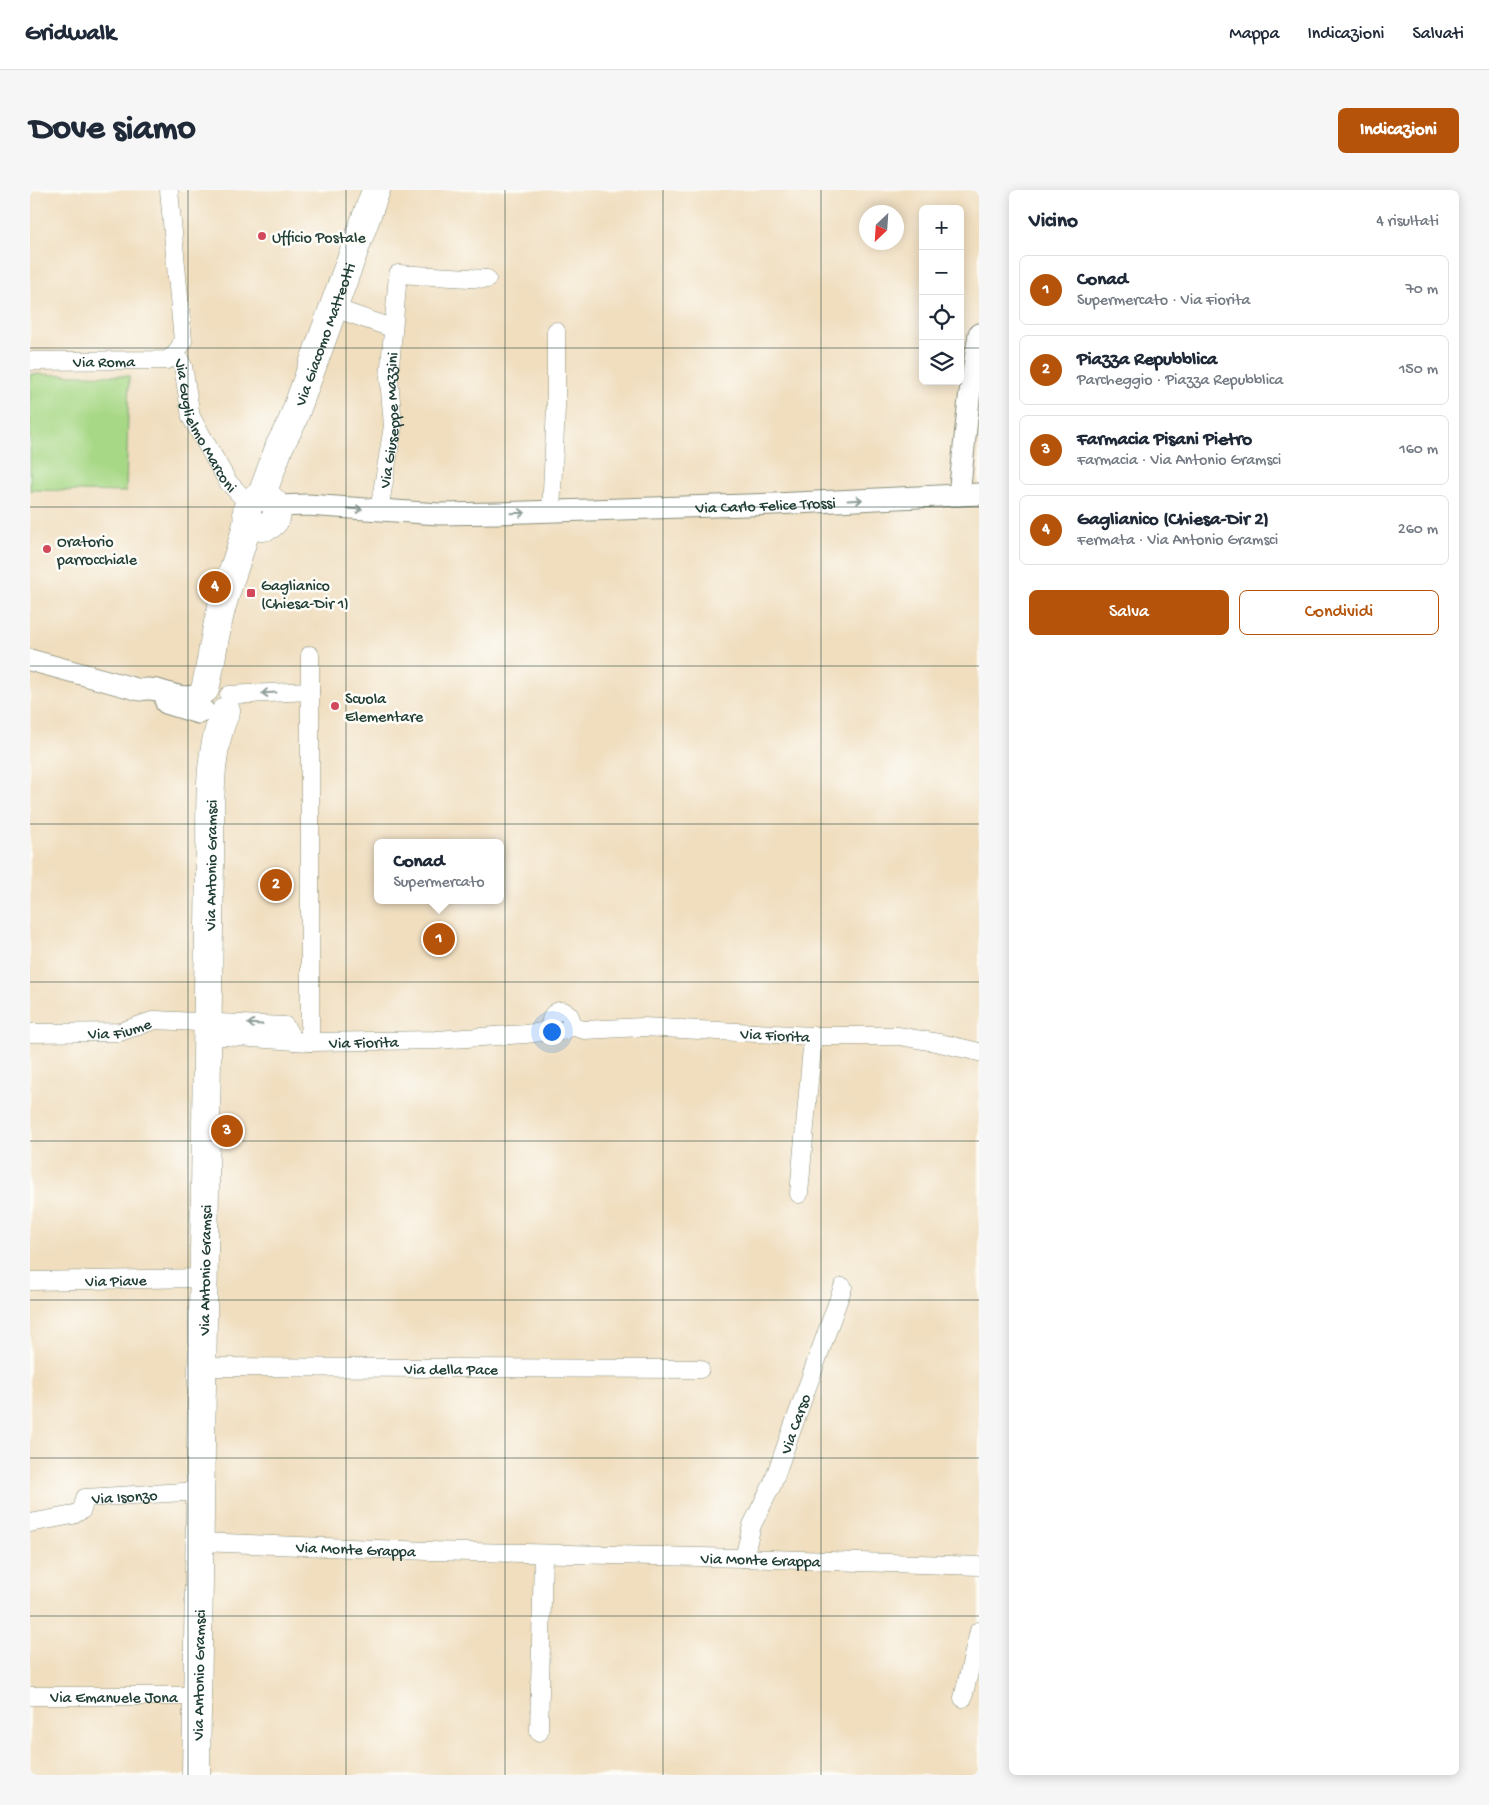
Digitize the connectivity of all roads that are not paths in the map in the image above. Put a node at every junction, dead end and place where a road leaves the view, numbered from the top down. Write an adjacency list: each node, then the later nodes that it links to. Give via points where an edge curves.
1 (169, 190): 8 (street, Via Guglielmo Marconi, via 183,341)
2 (376, 190): 4 (main road, Via Giacomo Matteotti)
3 (487, 279): 5 (street, Via Giuseppe Mazzini, via 398,274)
4 (334, 308): 5 (street, Via Giuseppe Mazzini); 11 (main road, Via Giacomo Matteotti, via 292,422 288,448)
5 (392, 328): 12 (street, Via Giuseppe Mazzini, via 389,378 393,426)
6 (556, 331): 13 (street)
7 (979, 334): 10 (street, via 969,399)
8 (176, 354): 9 (street, Via Roma, via 167,360); 11 (street, Via Guglielmo Marconi, via 183,366 191,418 228,482)
9 (30, 360)
10 (969, 494): 13 (street, Via Carlo Felice Trossi, one-way to 10)
11 (262, 509): 12 (street, Via Carlo Felice Trossi, one-way to 12, via 307,505); 17 (main road, Via Antonio Gramsci, via 241,548 222,604 211,661)
12 (380, 511): 13 (street, Via Carlo Felice Trossi, one-way to 13, via 439,514)
13 (551, 512)
14 (310, 655): 16 (street)
15 (30, 660): 17 (street, via 140,690 146,697 198,713)
16 (310, 691): 17 (street, one-way to 17); 21 (street)
17 (214, 700): 18 (main road, Via Antonio Gramsci, via 221,722 213,766)
18 (208, 1029): 19 (street, Via Fiume, via 155,1020 120,1032); 21 (street, Via Fiorita); 24 (main road, Via Antonio Gramsci)
19 (30, 1033)
20 (813, 1036): 21 (street, Via Fiorita, via 643,1027 584,1030 571,1026 570,1015 560,1010 552,1017 552,1025 542,1032 436,1040); 22 (street, Via Fiorita, via 899,1036); 23 (street)
21 (302, 1042)
22 (979, 1052)
23 (799, 1194)
24 (203, 1278): 25 (street, Via Piave); 27 (main road, Via Antonio Gramsci)
25 (30, 1281)
26 (843, 1287): 33 (street, Via Carso, via 772,1485 752,1526)
27 (202, 1367): 28 (street, Via della Pace); 29 (main road, Via Antonio Gramsci)
28 (700, 1369)
29 (200, 1491): 30 (street, Via Isonzo, via 86,1498 82,1510 73,1515); 31 (main road, Via Antonio Gramsci)
30 (30, 1523)
31 (200, 1542): 32 (street, Via Monte Grappa); 37 (main road, Via Antonio Gramsci)
32 (542, 1554): 33 (street, Via Monte Grappa); 39 (street)
33 (744, 1558): 34 (street, Via Monte Grappa)
34 (979, 1566)
35 (979, 1631): 38 (street)
36 (30, 1696): 37 (street, Via Emanuele Jona)
37 (197, 1696): 40 (main road, Via Antonio Gramsci)
38 (963, 1698)
39 (539, 1732)
40 (196, 1775)

